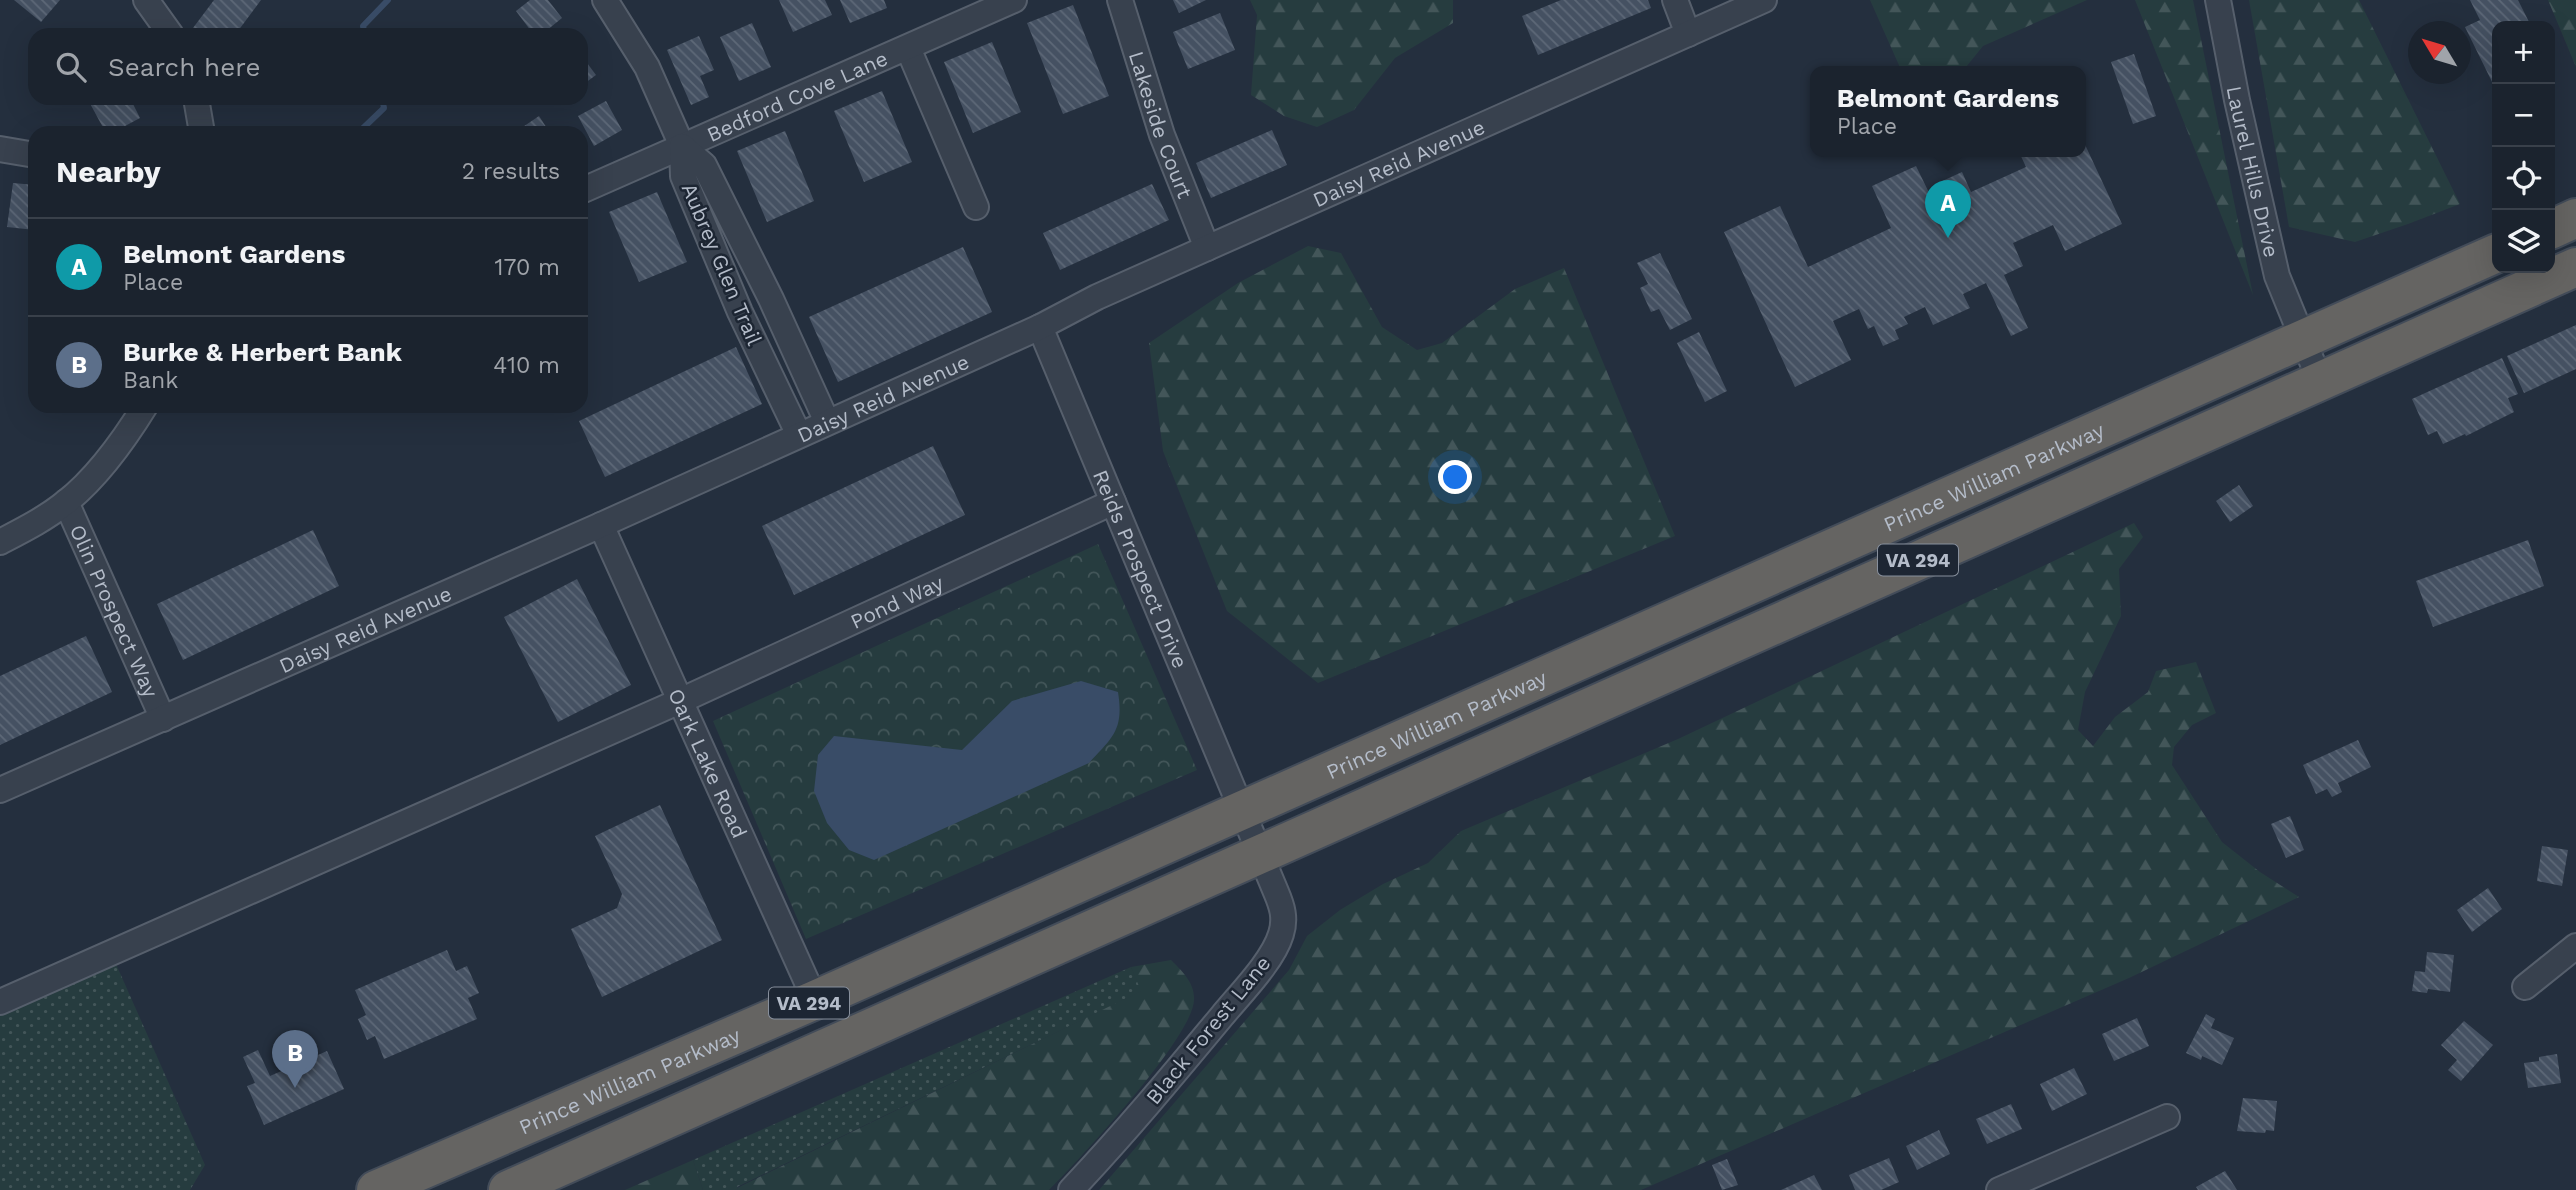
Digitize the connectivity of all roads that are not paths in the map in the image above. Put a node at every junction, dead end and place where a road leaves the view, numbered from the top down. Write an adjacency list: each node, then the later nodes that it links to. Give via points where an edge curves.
1 (605, 0): 13 (street, via 647,67)
2 (1014, 0): 10 (street, Bedford Cove Lane)
3 (1120, 0): 20 (street, Lakeside Court, via 1161,135)
4 (1675, 0): 9 (street)
5 (1764, 0): 9 (street, Daisy Reid Avenue)
6 (2218, 0): 24 (street, Laurel Hills Drive, via 2277,276)
7 (154, 3): 8 (street)
8 (167, 28)
9 (1688, 34): 20 (street, Daisy Reid Avenue)
10 (908, 48): 13 (street, Bedford Cove Lane); 17 (street)
11 (197, 105): 12 (street)
12 (201, 126)
13 (682, 146): 16 (street, Bedford Cove Lane); 27 (street, Aubrey Glen Trail, via 704,165); 28 (street, Aubrey Glen Trail, via 683,176 740,312)
14 (0, 149): 15 (street)
15 (28, 154)
16 (588, 188)
17 (976, 207)
18 (2576, 218): 19 (highway)
19 (2555, 228)
20 (1208, 248): 23 (street, Daisy Reid Avenue)
21 (2492, 255): 24 (highway, Prince William Parkway / VA 294)
22 (2576, 267): 25 (highway, VA 294)
23 (1040, 327): 27 (street, Daisy Reid Avenue); 30 (street, Reids Prospect Drive)
24 (2303, 340): 25 (street, Laurel Hills Drive); 36 (highway, Prince William Parkway / VA 294)
25 (2320, 381): 37 (highway, VA 294)
26 (140, 413): 29 (street, via 92,477)
27 (828, 422): 28 (street, Daisy Reid Avenue)
28 (799, 435): 31 (street, Daisy Reid Avenue)
29 (66, 502): 32 (street); 34 (street, Olin Prospect Way)
30 (1113, 502): 33 (street, Pond Way); 36 (street, Reids Prospect Drive)
31 (601, 525): 33 (street, Oark Lake Road); 34 (street, Daisy Reid Avenue)
32 (0, 542)
33 (680, 701): 40 (street, Oark Lake Road); 41 (street, Pond Way)
34 (163, 719): 35 (street, Daisy Reid Avenue)
35 (0, 790)
36 (1241, 811): 37 (street, Black Forest Lane); 40 (highway, Prince William Parkway / VA 294)
37 (1260, 854): 44 (highway, VA 294); 45 (street, Black Forest Lane, via 1282,907 1283,924 1276,945 1140,1115)
38 (2576, 946): 39 (street)
39 (2525, 988)
40 (815, 1000): 43 (highway, Prince William Parkway / VA 294)
41 (0, 1002)
42 (2168, 1117): 46 (street)
43 (376, 1190)
44 (508, 1190)
45 (1071, 1190)
46 (1999, 1190)

